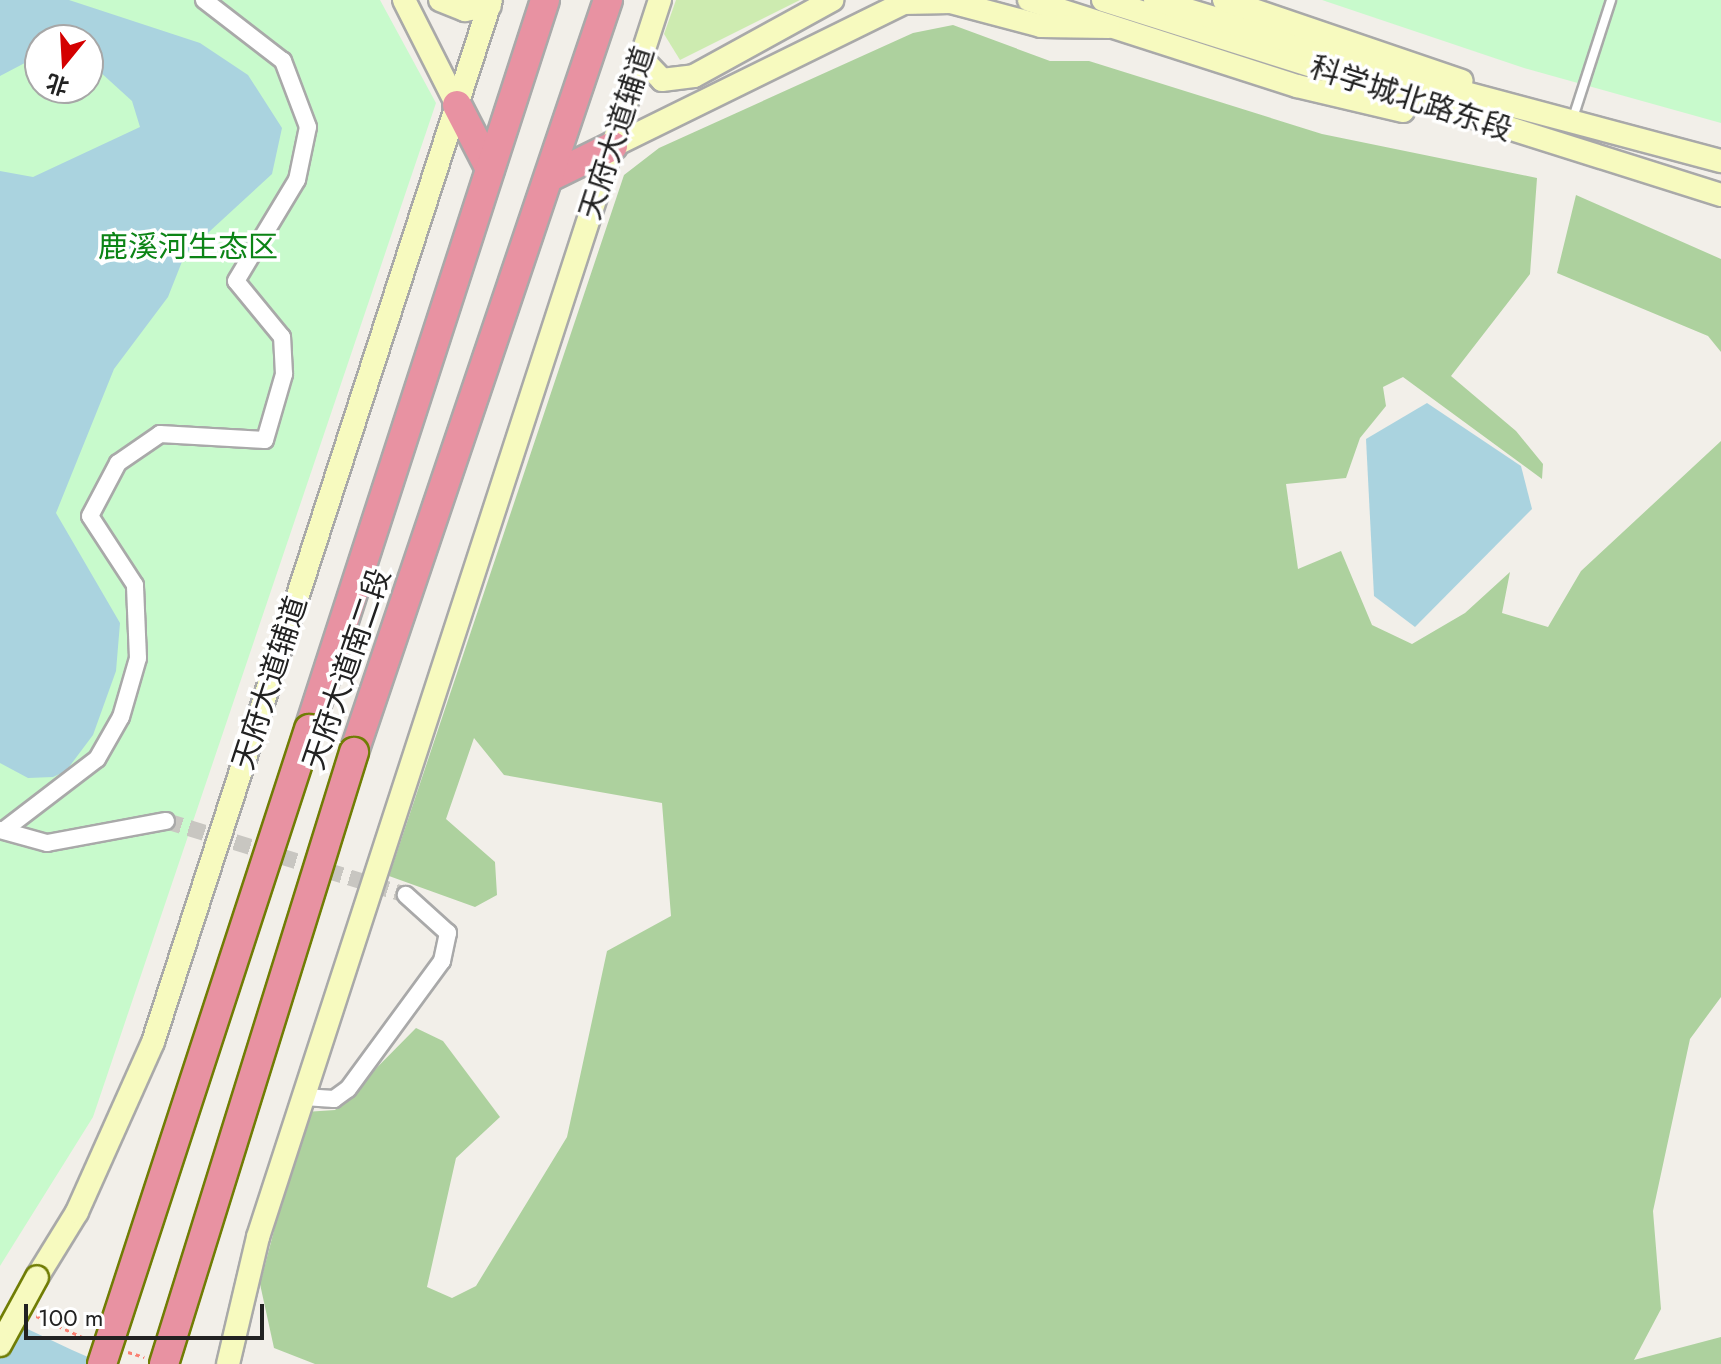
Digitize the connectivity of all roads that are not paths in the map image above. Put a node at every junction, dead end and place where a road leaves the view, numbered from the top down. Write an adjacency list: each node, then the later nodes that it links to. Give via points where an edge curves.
1 (204, 0): 26 (street, via 283,61 308,127 297,180 236,281 282,337 284,374 265,440 160,434 118,463 90,516 135,585 138,658 121,717 97,759)
2 (404, 0): 16 (street)
3 (440, 0): 13 (street, via 465,10)
4 (545, 0): 22 (highway, 天府大道南二段)
5 (608, 0): 23 (highway, 天府大道南二段)
6 (660, 0): 15 (street, 天府大道辅道)
7 (832, 0): 15 (street, via 685,79 662,80)
8 (1029, 0): 14 (street)
9 (1103, 0): 19 (street, 科学城北路东段)
10 (1155, 0): 17 (street, 科学城北路东段)
11 (1224, 0): 17 (street, via 1434,69)
12 (1611, 0): 18 (lane)
13 (490, 3): 16 (street, 天府大道辅道)
14 (1109, 27): 19 (street, via 1297,86); 20 (street, via 1041,26 951,2 903,3)
15 (642, 59): 20 (street, 天府大道辅道)
16 (457, 105): 22 (highway); 29 (street, 天府大道辅道, bridge, via 153,1042 83,1199)
17 (1526, 108): 18 (street, 科学城北路东段)
18 (1573, 118): 21 (street, 科学城北路东段)
19 (1496, 127): 24 (street, 科学城北路东段)
20 (613, 146): 23 (highway); 28 (street, 天府大道辅道)
21 (1721, 161)
22 (490, 169): 30 (highway, 天府大道南二段, bridge)
23 (552, 176): 32 (highway, 天府大道南二段, bridge, via 354,752)
24 (1721, 195)
25 (166, 821): 26 (street, via 47,843)
26 (2, 830)
27 (406, 895): 28 (street, via 448,933 442,961 348,1089 334,1099)
28 (304, 1097): 31 (street, 天府大道辅道)
29 (0, 1345)
30 (106, 1352)
31 (230, 1353)
32 (158, 1362)

